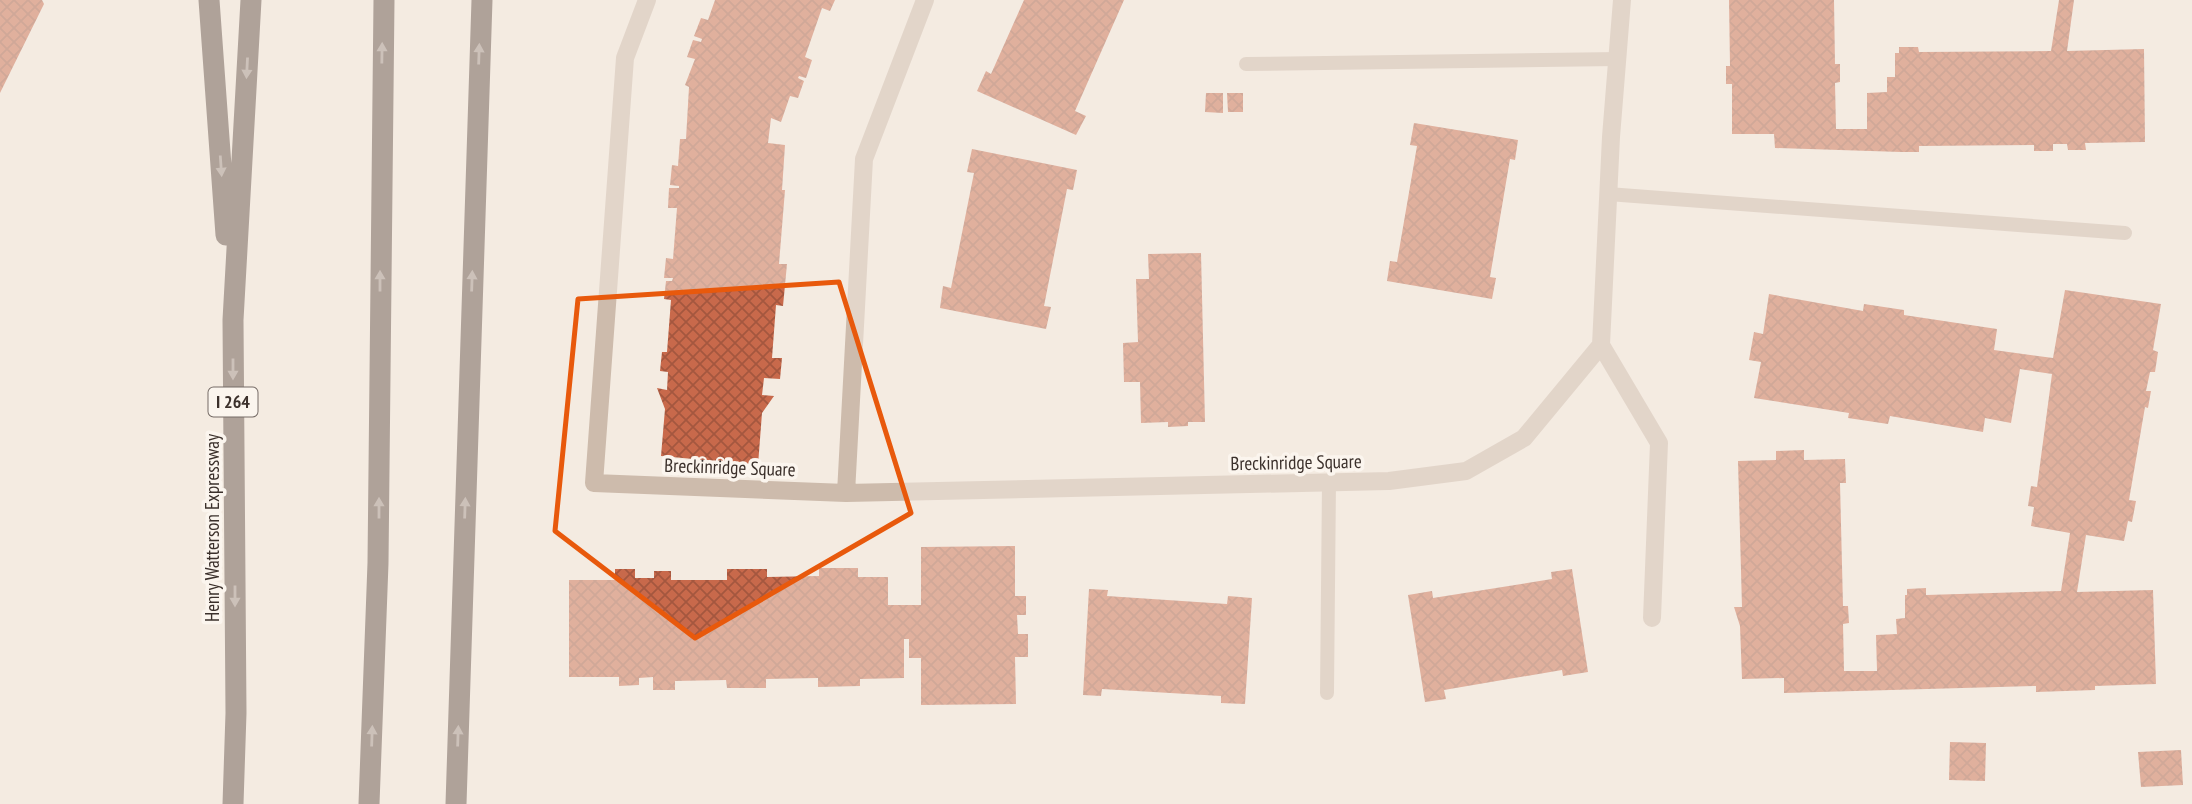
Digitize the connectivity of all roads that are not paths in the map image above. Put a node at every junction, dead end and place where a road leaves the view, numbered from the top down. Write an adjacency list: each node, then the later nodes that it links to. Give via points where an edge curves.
1 (209, 0): 12 (highway, one-way to 12)
2 (251, 0): 12 (highway, Henry Watterson Expressway / I 264, one-way to 12)
3 (384, 0): 19 (highway, one-way to 3, via 378,563)
4 (482, 0): 20 (highway, one-way to 4)
5 (647, 0): 15 (street, Breckinridge Square, via 625,58 594,483)
6 (925, 0): 15 (street, via 864,159)
7 (1622, 0): 8 (street)
8 (1618, 59): 9 (lane); 10 (street)
9 (1247, 64)
10 (1608, 194): 11 (lane); 13 (street)
11 (2124, 233)
12 (233, 320): 18 (highway, Henry Watterson Expressway / I 264, one-way to 18)
13 (1601, 345): 14 (street, Breckinridge Square, via 1524,438 1466,471 1389,481); 16 (street, via 1659,443)
14 (1329, 482): 15 (street, Breckinridge Square); 17 (lane)
15 (846, 492)
16 (1653, 618)
17 (1327, 693)
18 (233, 804)
19 (369, 804)
20 (456, 804)

